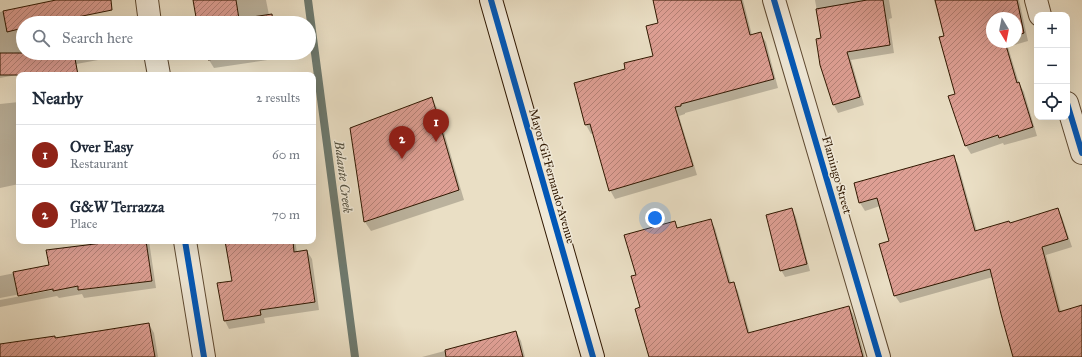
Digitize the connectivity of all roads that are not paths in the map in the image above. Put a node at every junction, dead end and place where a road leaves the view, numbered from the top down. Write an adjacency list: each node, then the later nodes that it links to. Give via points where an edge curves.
1 (147, 0): 6 (street)
2 (490, 0): 13 (street, Mayor Gil Fernando Avenue)
3 (774, 0): 14 (street, Flamingo Street)
4 (1036, 0): 5 (street)
5 (1039, 12)
6 (149, 16)
7 (156, 60): 8 (street)
8 (158, 72)
9 (1070, 113): 10 (street)
10 (1082, 153)
11 (185, 244): 12 (street)
12 (204, 357)
13 (593, 357)
14 (879, 357)

